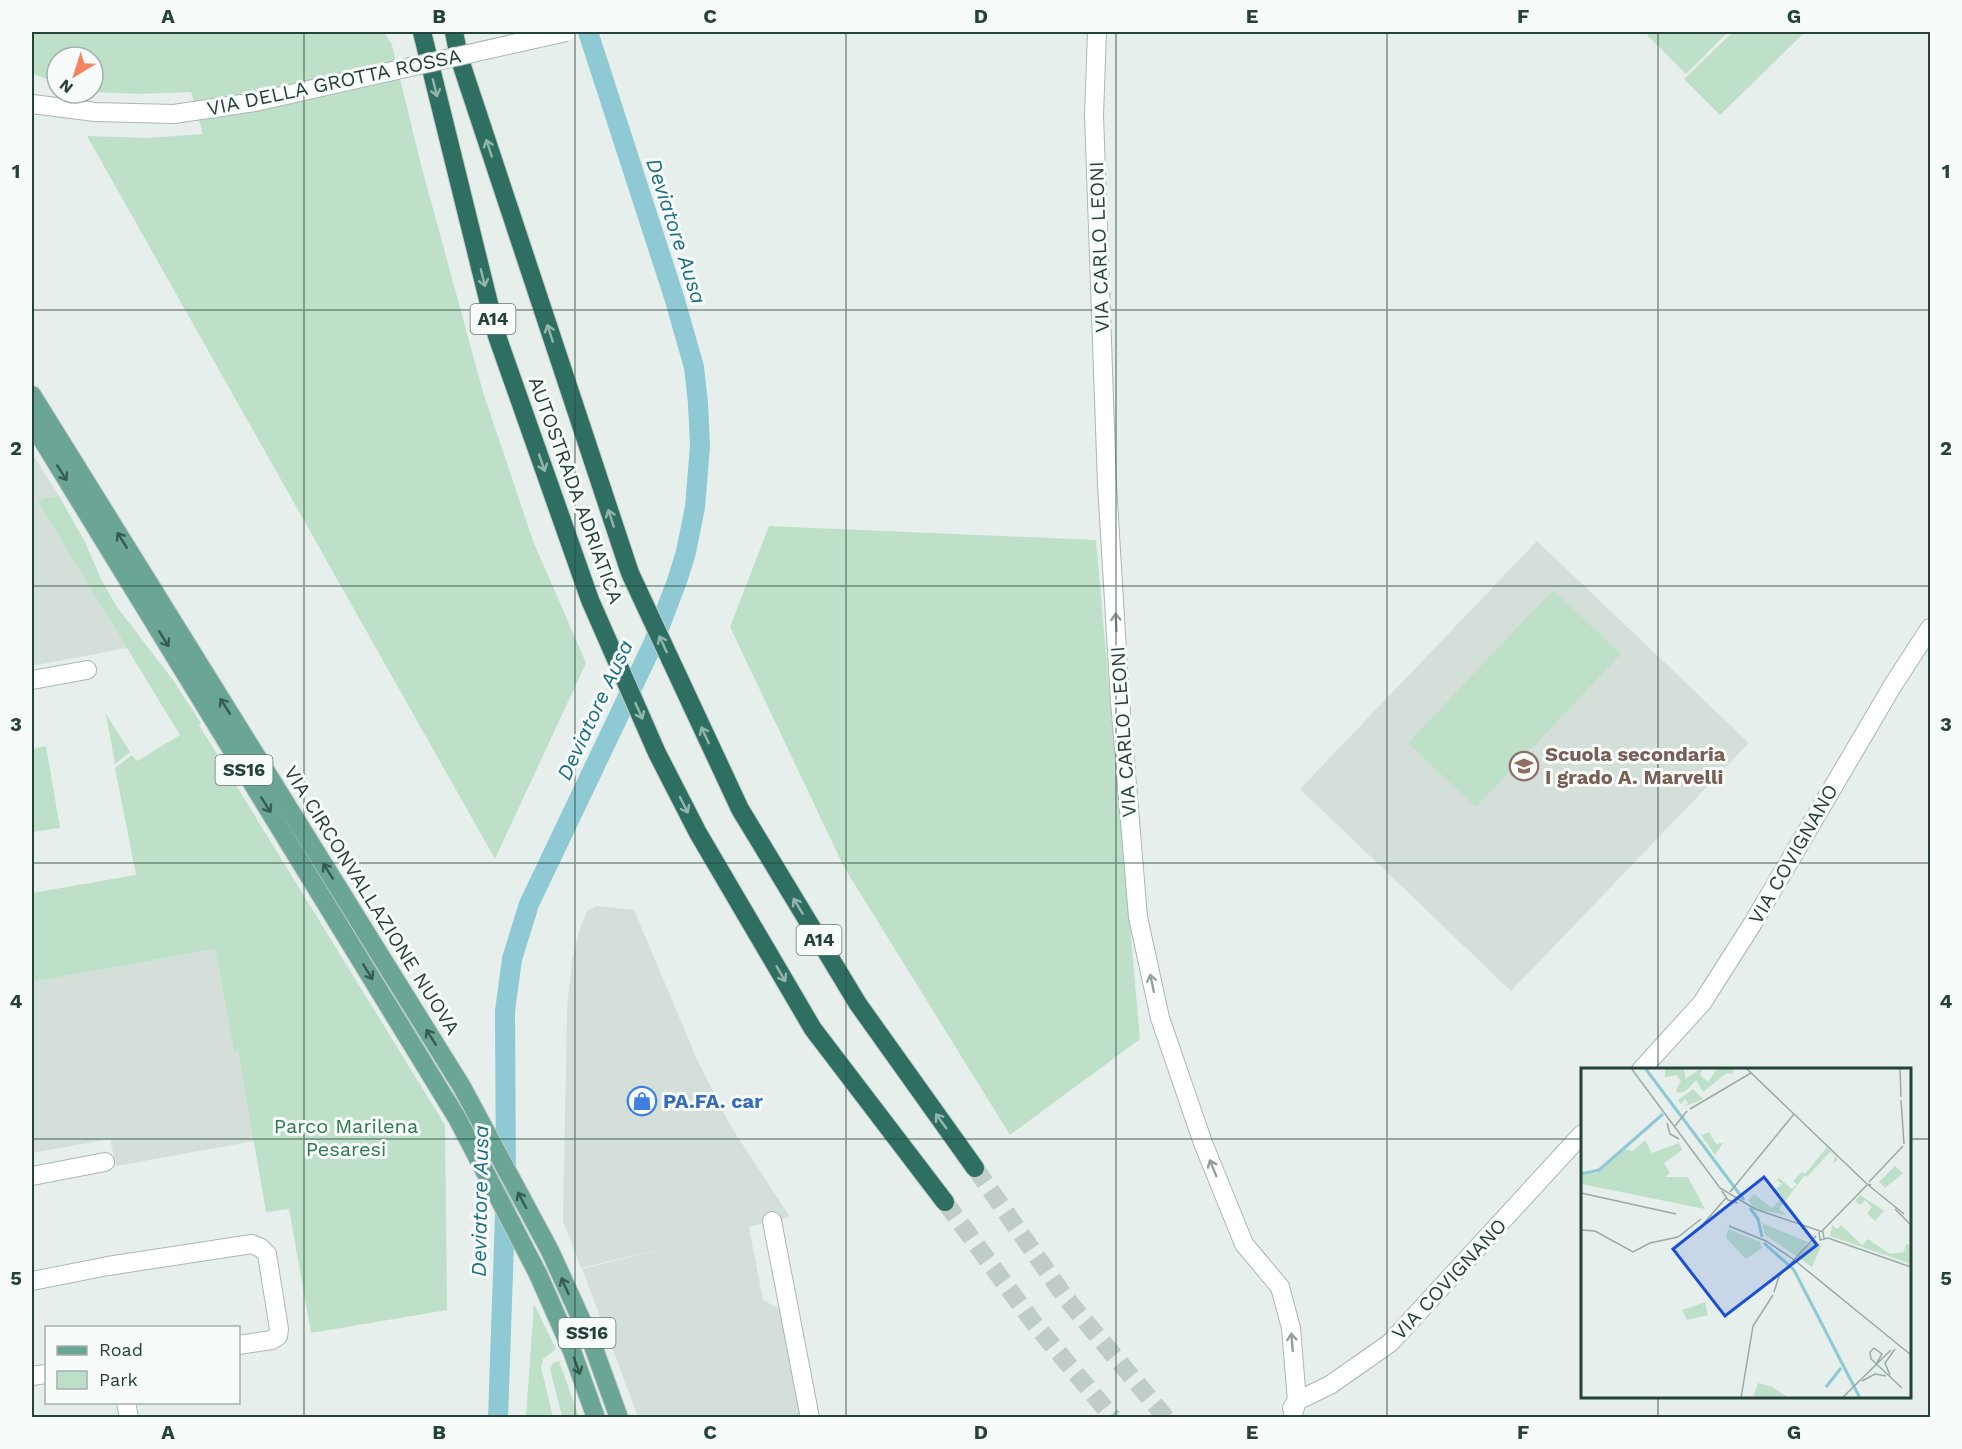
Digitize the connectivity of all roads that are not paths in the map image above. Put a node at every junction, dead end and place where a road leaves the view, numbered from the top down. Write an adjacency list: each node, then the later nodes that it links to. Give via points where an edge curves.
1 (422, 32): 19 (highway, AUTOSTRADA ADRIATICA / A14, one-way to 19, via 497,336 590,600 657,753 698,833 813,1029)
2 (454, 32): 17 (highway, AUTOSTRADA ADRIATICA / A14, one-way to 2, via 858,1004 740,809 630,573)
3 (566, 32): 7 (street, VIA DELLA GROTTA ROSSA, bridge, via 255,102 174,114)
4 (1097, 32): 23 (street, VIA CARLO LEONI, one-way to 4, via 1291,1328 1280,1287 1244,1244 1203,1143 1160,1018 1138,917 1107,484 1094,115)
5 (32, 95): 7 (street, VIA DELLA GROTTA ROSSA)
6 (32, 104): 7 (street, VIA DELLA GROTTA ROSSA)
7 (65, 108): 8 (street)
8 (32, 112)
9 (32, 395): 25 (main road, VIA CIRCONVALLAZIONE NUOVA / SS16, one-way to 9, via 592,1344 550,1251 462,1087)
10 (32, 423): 24 (main road, VIA CIRCONVALLAZIONE NUOVA / SS16, one-way to 24, via 457,1118 538,1274)
11 (1930, 628): 14 (street, VIA COVIGNANO, via 1702,1003)
12 (87, 670): 13 (street)
13 (32, 680)
14 (1643, 1068)
15 (1581, 1135): 23 (street, VIA COVIGNANO, via 1390,1343)
16 (105, 1162): 18 (street)
17 (975, 1168)
18 (32, 1176)
19 (945, 1202)
20 (772, 1221): 26 (street)
21 (32, 1281): 22 (street, via 252,1244 267,1254 279,1329 272,1340)
22 (240, 1345)
23 (1295, 1409): 27 (street)
24 (596, 1418)
25 (619, 1418)
26 (810, 1418)
27 (1284, 1418)

